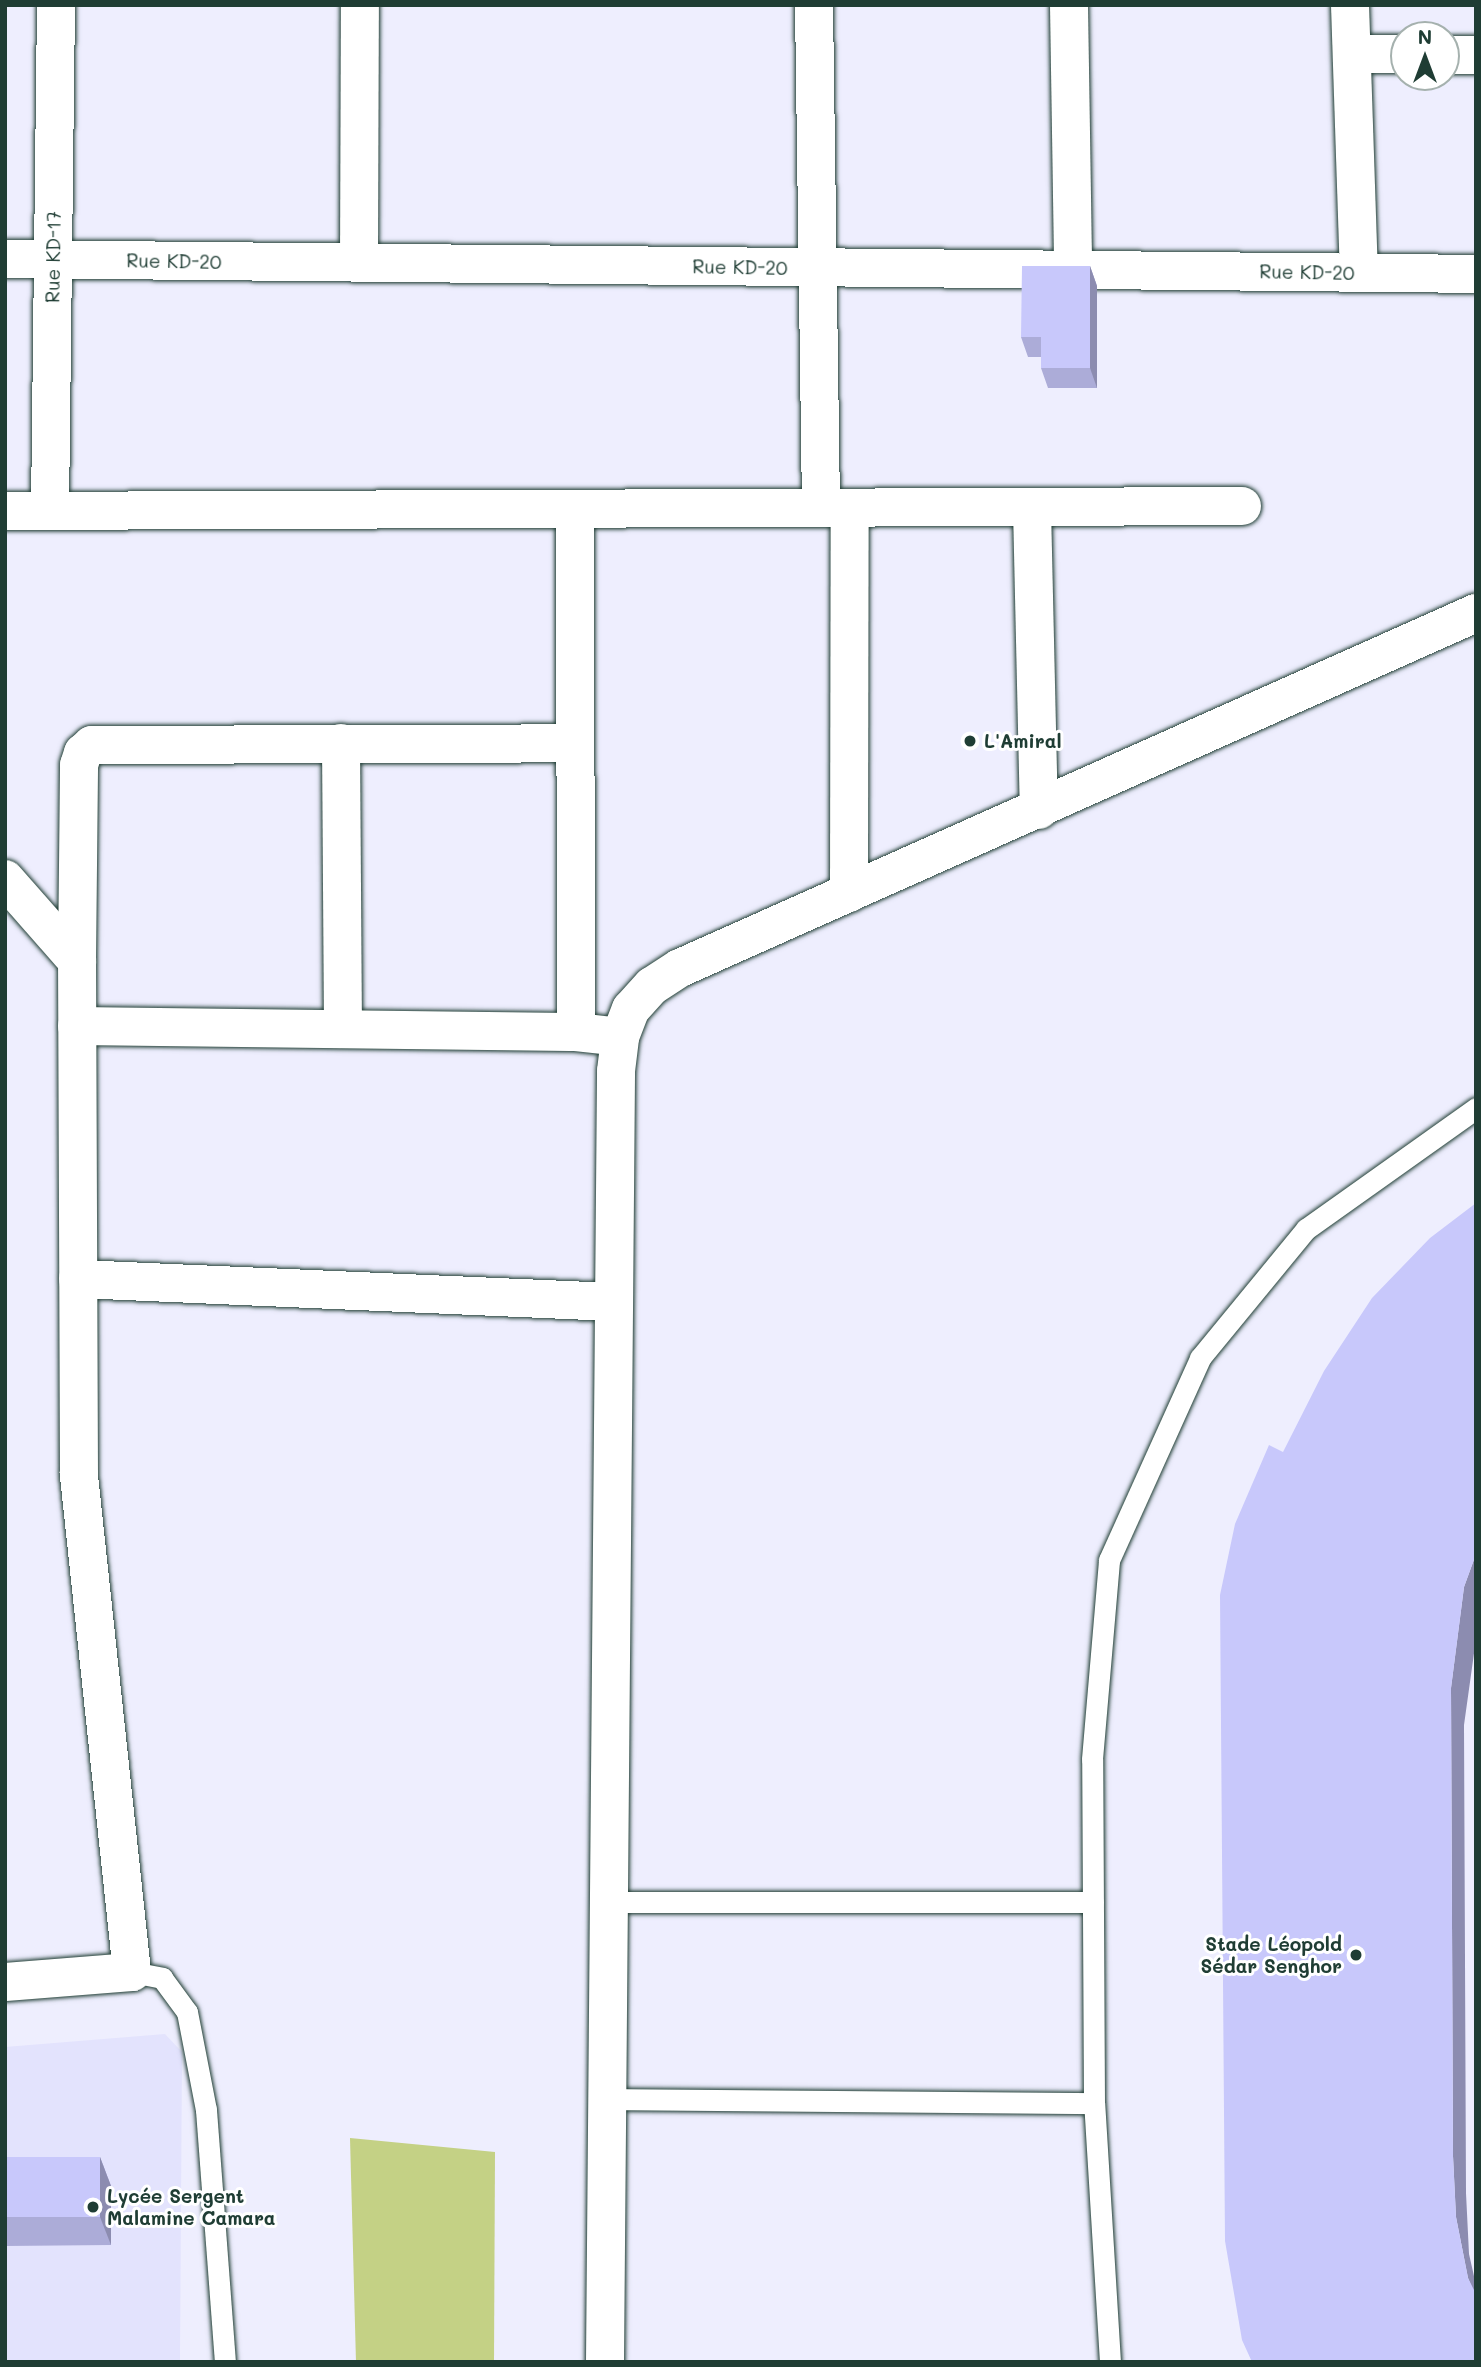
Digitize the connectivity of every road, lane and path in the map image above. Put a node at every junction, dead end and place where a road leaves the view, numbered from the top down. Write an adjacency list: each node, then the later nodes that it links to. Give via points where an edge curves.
1 (56, 5): 9 (street, Rue KD-17)
2 (360, 5): 10 (street)
3 (814, 5): 11 (street)
4 (1069, 5): 12 (street)
5 (1350, 5): 6 (street)
6 (1352, 54): 7 (street); 13 (street)
7 (1390, 54)
8 (5, 259): 9 (street, Rue KD-20)
9 (53, 260): 10 (street, Rue KD-20); 18 (street, Rue KD-17)
10 (359, 263): 11 (street, Rue KD-20)
11 (817, 268): 12 (street, Rue KD-20); 16 (street)
12 (1073, 270): 13 (street, Rue KD-20)
13 (1359, 273): 14 (street, Rue KD-20)
14 (1476, 274)
15 (1241, 506): 17 (street)
16 (835, 508): 17 (street); 19 (street); 26 (street)
17 (1032, 508): 24 (street)
18 (50, 510): 19 (street); 20 (street)
19 (575, 510): 23 (street)
20 (5, 511)
21 (1476, 613): 24 (street)
22 (341, 743): 23 (street); 27 (street, via 92,745 79,765); 29 (street)
23 (575, 743): 30 (street)
24 (1039, 810): 26 (street)
25 (5, 879): 27 (street)
26 (849, 892): 31 (street, via 680,968 652,986 631,1009)
27 (78, 961): 28 (street)
28 (78, 1026): 29 (street); 33 (street)
29 (343, 1029): 30 (street)
30 (576, 1032): 31 (street)
31 (620, 1037): 34 (street)
32 (1476, 1108): 36 (lane, via 1306,1229 1200,1358 1109,1560 1092,1759)
33 (78, 1279): 34 (street); 37 (street, via 79,1475)
34 (614, 1302): 35 (street)
35 (608, 1902): 36 (lane); 39 (street)
36 (1093, 1902): 40 (lane)
37 (132, 1972): 38 (street); 41 (lane, via 162,1978 187,2012 206,2110)
38 (5, 1982)
39 (608, 2099): 40 (lane); 42 (street)
40 (1094, 2104): 43 (lane)
41 (225, 2362)
42 (605, 2362)
43 (1110, 2362)

